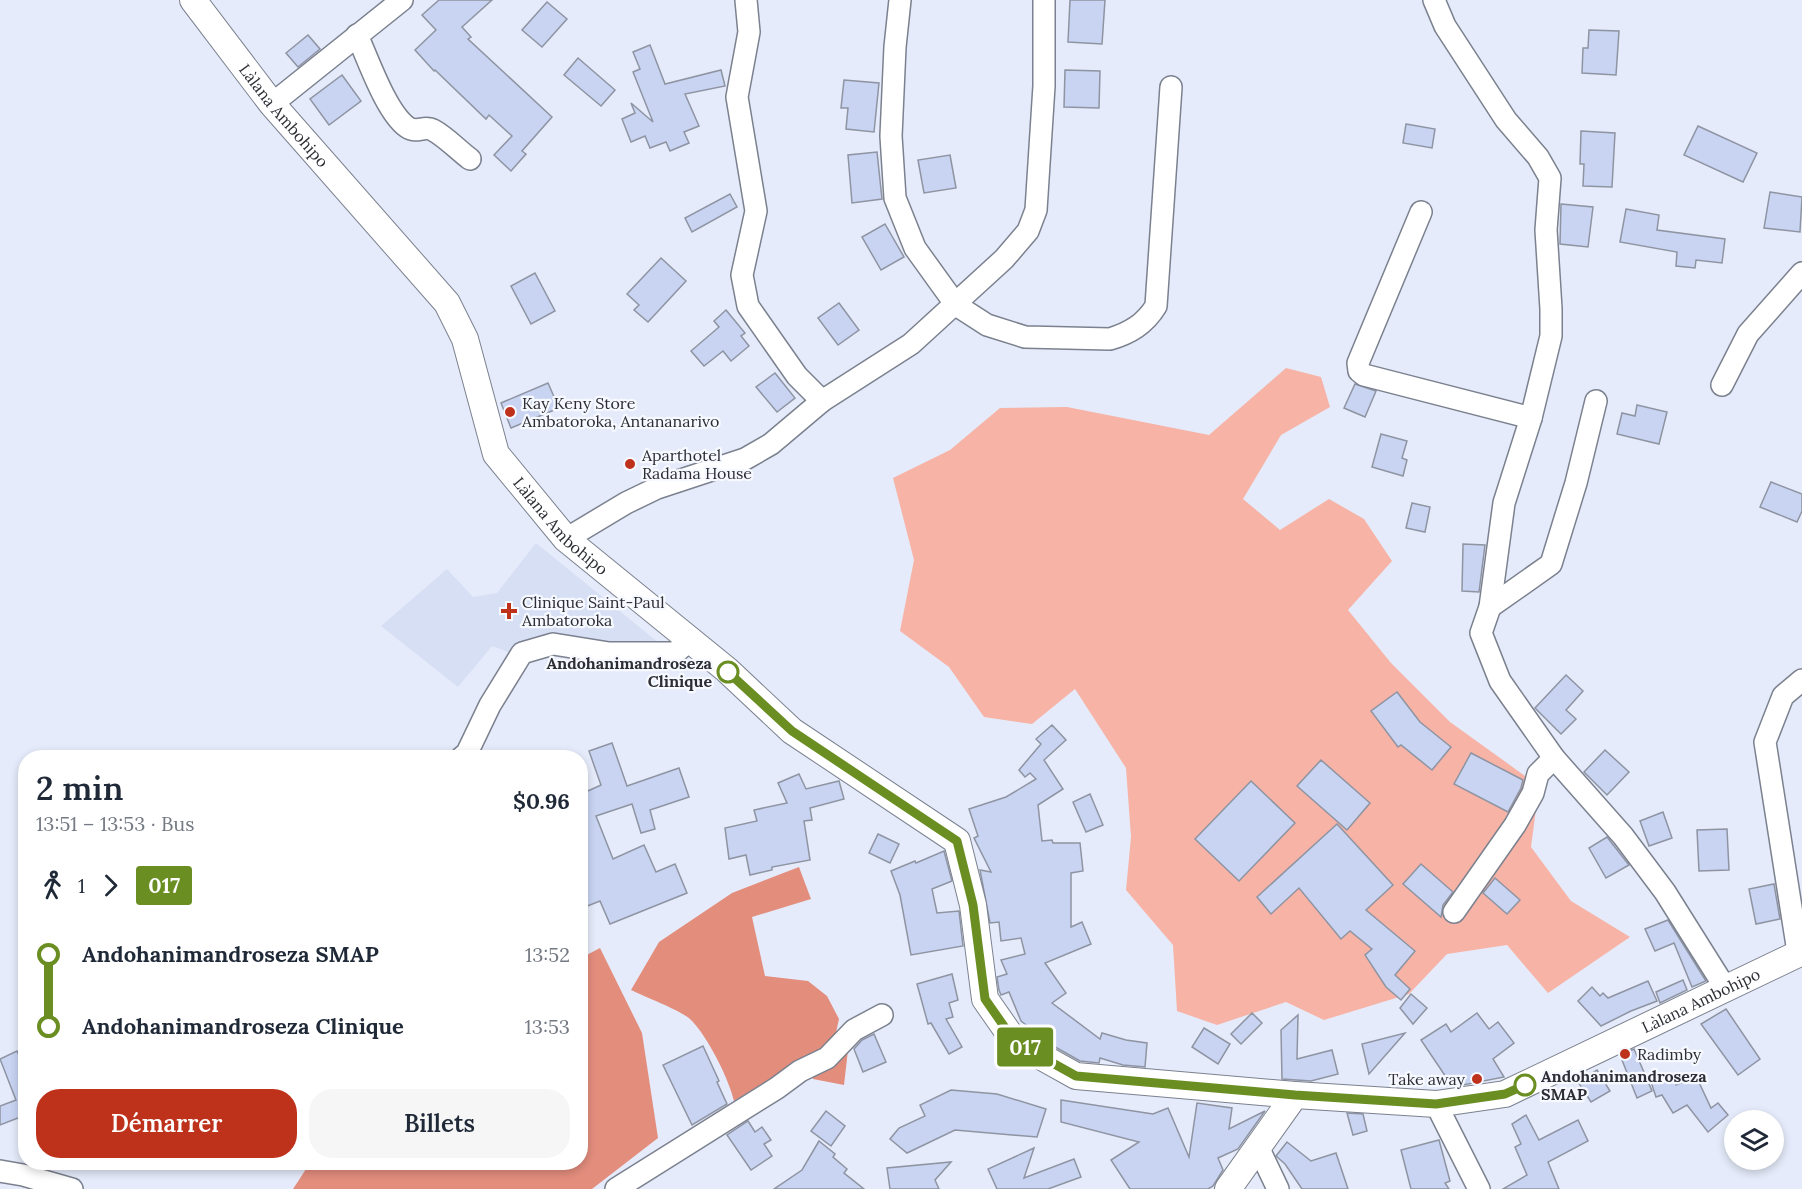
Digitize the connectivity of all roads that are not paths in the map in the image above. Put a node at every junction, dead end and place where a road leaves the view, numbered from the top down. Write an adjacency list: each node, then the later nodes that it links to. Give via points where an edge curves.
1 (193, 0): 9 (street, Làlana Ambohipo)
2 (402, 0): 7 (street)
3 (746, 0): 15 (street, via 749,32 737,97 756,211 742,275 748,306 797,376)
4 (900, 0): 13 (street, via 891,135 894,198 915,248)
5 (1044, 0): 13 (street, via 1044,86 1036,210 1028,231)
6 (1434, 0): 17 (street, via 1445,26 1506,120 1538,156 1550,178 1546,230 1551,336)
7 (357, 34): 9 (street); 10 (street, via 392,110 405,126 415,131 434,131)
8 (1171, 87): 13 (street, via 1156,306 1149,318 1110,339 1025,337 987,325)
9 (272, 104): 18 (street, Làlana Ambohipo, via 447,303 465,339 496,454)
10 (470, 159)
11 (1421, 212): 17 (street, via 1358,363 1359,371)
12 (1802, 273): 14 (street, via 1748,334)
13 (956, 305): 15 (street, via 911,344)
14 (1722, 385)
15 (822, 401): 18 (street, via 771,444 745,459 657,488)
16 (1596, 401): 19 (street, via 1551,564)
17 (1531, 418): 19 (street, via 1504,503)
18 (566, 539): 20 (street, Làlana Ambohipo)
19 (1490, 607): 23 (street, via 1481,633 1500,681)
20 (689, 641): 22 (street, via 675,653 609,652 553,644 522,653); 28 (street, Làlana Ambohipo, via 727,670 792,731 957,841 973,905 985,999 1015,1042 1076,1076)
21 (1802, 680): 25 (street, via 1783,696 1765,742)
22 (468, 750)
23 (1554, 758): 24 (street, via 1538,774 1533,793 1515,825); 26 (street, via 1616,828 1665,892)
24 (1454, 912)
25 (1800, 952): 26 (street, Làlana Ambohipo)
26 (1726, 989): 29 (street, Làlana Ambohipo, via 1505,1094)
27 (882, 1015): 33 (street, via 854,1030 827,1058 800,1071)
28 (1295, 1095): 29 (street, Làlana Ambohipo); 30 (street)
29 (1436, 1104): 36 (street)
30 (1258, 1147): 34 (street); 35 (street)
31 (0, 1171): 32 (street)
32 (72, 1189)
33 (616, 1189)
34 (1228, 1189)
35 (1278, 1189)
36 (1479, 1189)

